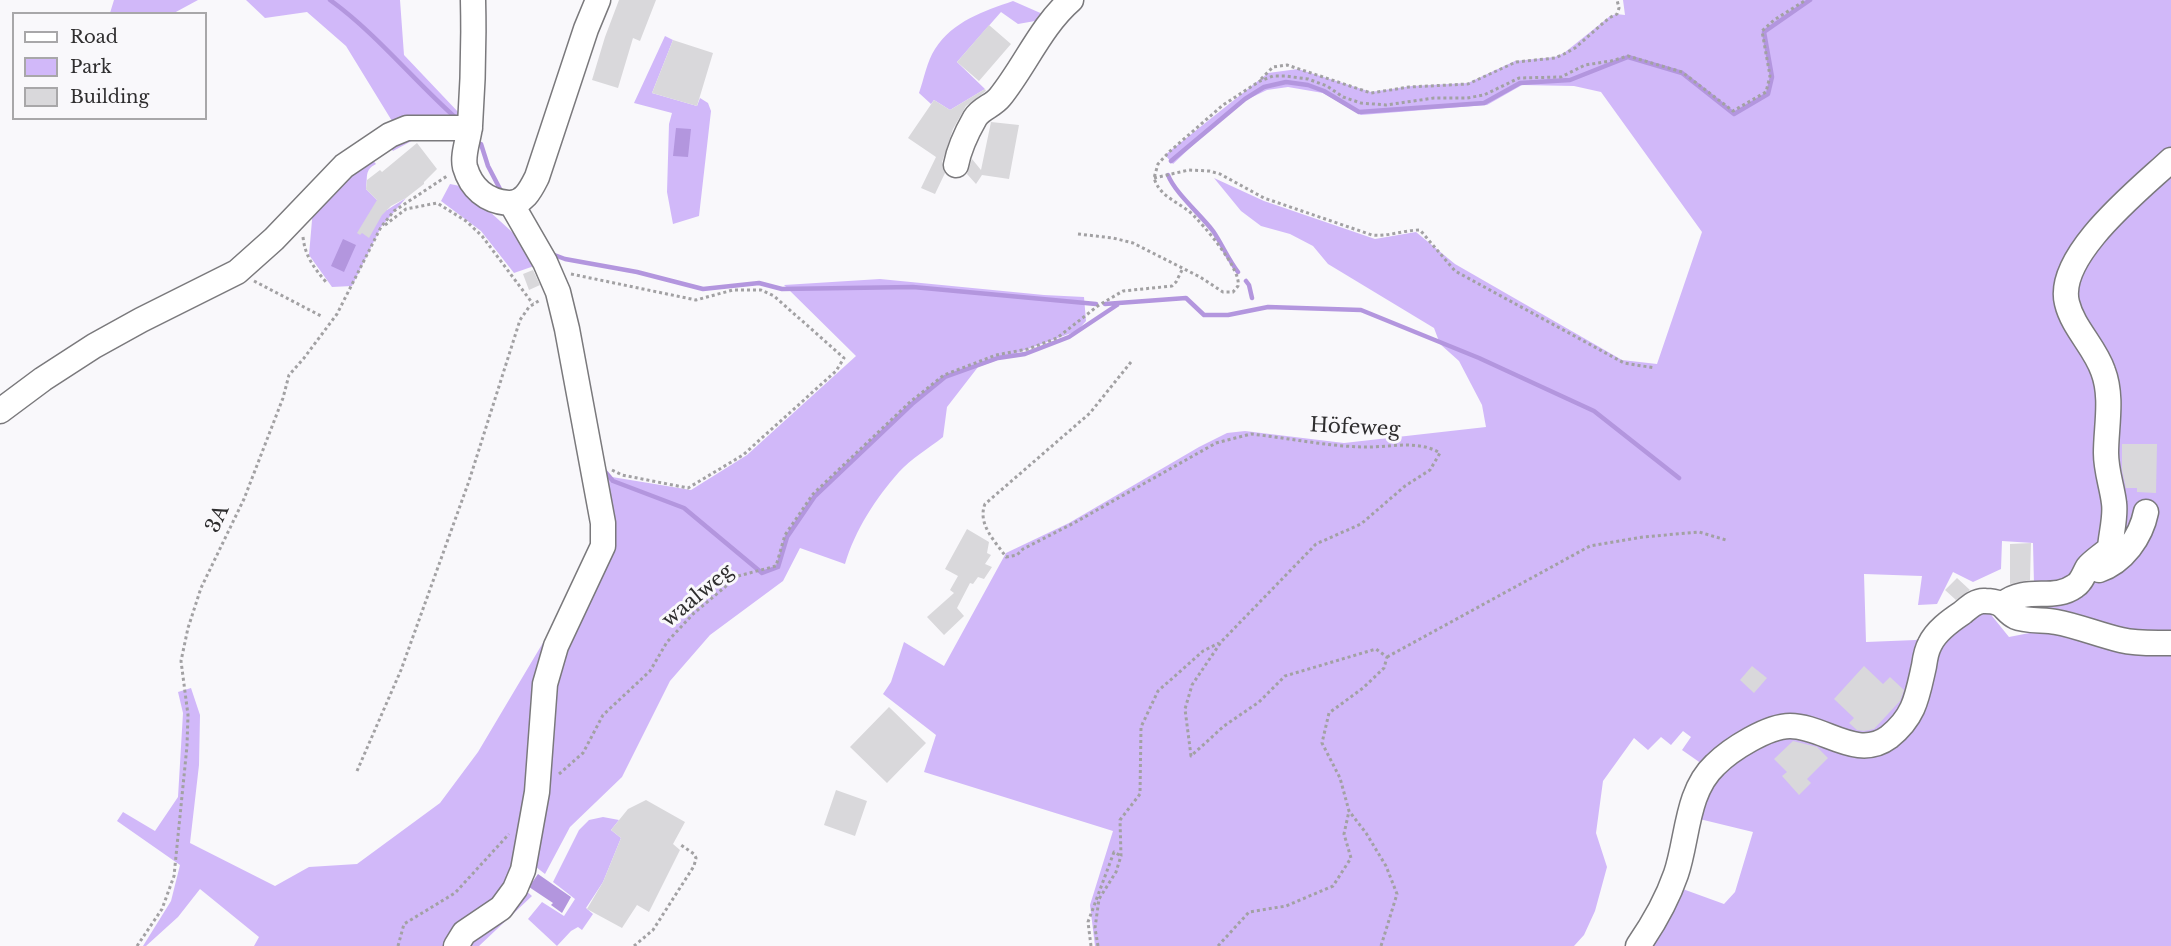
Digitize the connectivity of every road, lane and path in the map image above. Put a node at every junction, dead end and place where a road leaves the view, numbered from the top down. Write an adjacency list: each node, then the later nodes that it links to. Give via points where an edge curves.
1 (473, 0): 7 (street)
2 (598, 0): 12 (street, via 537,177 530,192)
3 (1071, 0): 10 (street, via 1051,20 998,100 979,112 958,152)
4 (1617, 0): 6 (path, via 1617,14 1569,51 1556,58 1516,62 1468,84 1371,93 1287,65 1273,67)
5 (1806, 0): 6 (path, via 1762,31 1770,76 1766,92 1733,111 1682,72 1628,56 1585,65 1561,77 1519,78 1484,95 1386,105 1343,98 1308,79 1273,76)
6 (1260, 81): 11 (path, via 1223,105 1168,152 1158,164)
7 (470, 128): 9 (street); 17 (street, via 407,128 390,135 344,166)
8 (2171, 160): 28 (street, via 2097,231 2072,267 2066,284 2071,316 2103,370 2108,387 2106,455 2115,504 2110,548 2089,566)
9 (464, 164): 12 (street, via 480,193); 13 (path, 3A, via 394,211)
10 (956, 165)
11 (1155, 178): 16 (path, via 1168,199 1205,227 1240,282 1236,289 1223,292); 23 (path, via 1189,170 1209,171 1264,198 1372,235 1420,230 1455,271 1624,363)
12 (511, 203): 19 (street)
13 (381, 227): 20 (path, via 406,209 437,203 482,236); 39 (path, 3A, via 337,314 289,375 244,500 201,588 181,661 188,715 187,746 174,876 162,909)
14 (303, 231): 18 (path, via 311,263)
15 (1077, 234): 16 (path, via 1133,243)
16 (1183, 268): 34 (path, waalweg, via 1172,286 1123,291 1057,338 944,375 910,402 813,494 785,535 776,566 738,576 693,614 667,642 650,671 603,715 584,753)
17 (237, 272): 21 (path); 24 (street, via 94,346)
18 (326, 282)
19 (564, 288): 20 (path); 25 (path, via 568,273 696,300 733,290 761,290 774,296 844,358 836,371 743,455 688,488 622,475); 34 (street, via 567,329 603,523 603,546 556,646 545,684)
20 (533, 304): 33 (path, via 520,320 469,481 401,670)
21 (323, 317)
22 (1131, 362): 30 (path, Höfeweg, via 1090,413 985,504 981,513 984,523 1006,556 1017,555 1216,443 1238,436 1251,434 1362,447 1418,445 1440,453 1430,470 1361,524 1316,544)
23 (1655, 368)
24 (0, 411)
25 (608, 468)
26 (2146, 512): 28 (street, via 2126,553 2111,566)
27 (1726, 540): 32 (path, via 1699,532 1590,546)
28 (2083, 577): 29 (street, via 2075,586 2058,593 2019,594)
29 (2003, 604): 31 (street, via 2016,617 2056,622 2123,641); 47 (street, via 1978,602 1934,638 1928,647 1911,714 1886,739 1859,746 1801,727 1785,726 1759,735 1715,764 1698,792 1668,897)
30 (1221, 642): 32 (path, via 1192,685 1185,709 1191,756 1285,676 1376,649); 38 (path, via 1203,651 1158,691 1141,727 1140,794 1120,820)
31 (2171, 643)
32 (1387, 657): 35 (path, via 1384,668 1329,713 1322,743 1340,778)
33 (357, 771)
34 (537, 792): 41 (street, via 523,870 515,889 501,908 464,933)
35 (1349, 811): 45 (path, via 1344,834 1351,858 1333,886 1286,906 1249,912); 46 (path, via 1386,866 1397,894)
36 (510, 833): 40 (path, via 455,893 404,924)
37 (681, 845): 42 (path, via 694,854 694,866 652,930)
38 (1121, 856): 43 (path, via 1114,852 1088,922); 44 (path, via 1099,899 1095,928)
39 (137, 946)
40 (398, 946)
41 (456, 946)
42 (634, 946)
43 (1091, 946)
44 (1098, 946)
45 (1218, 946)
46 (1381, 946)
47 (1638, 946)

